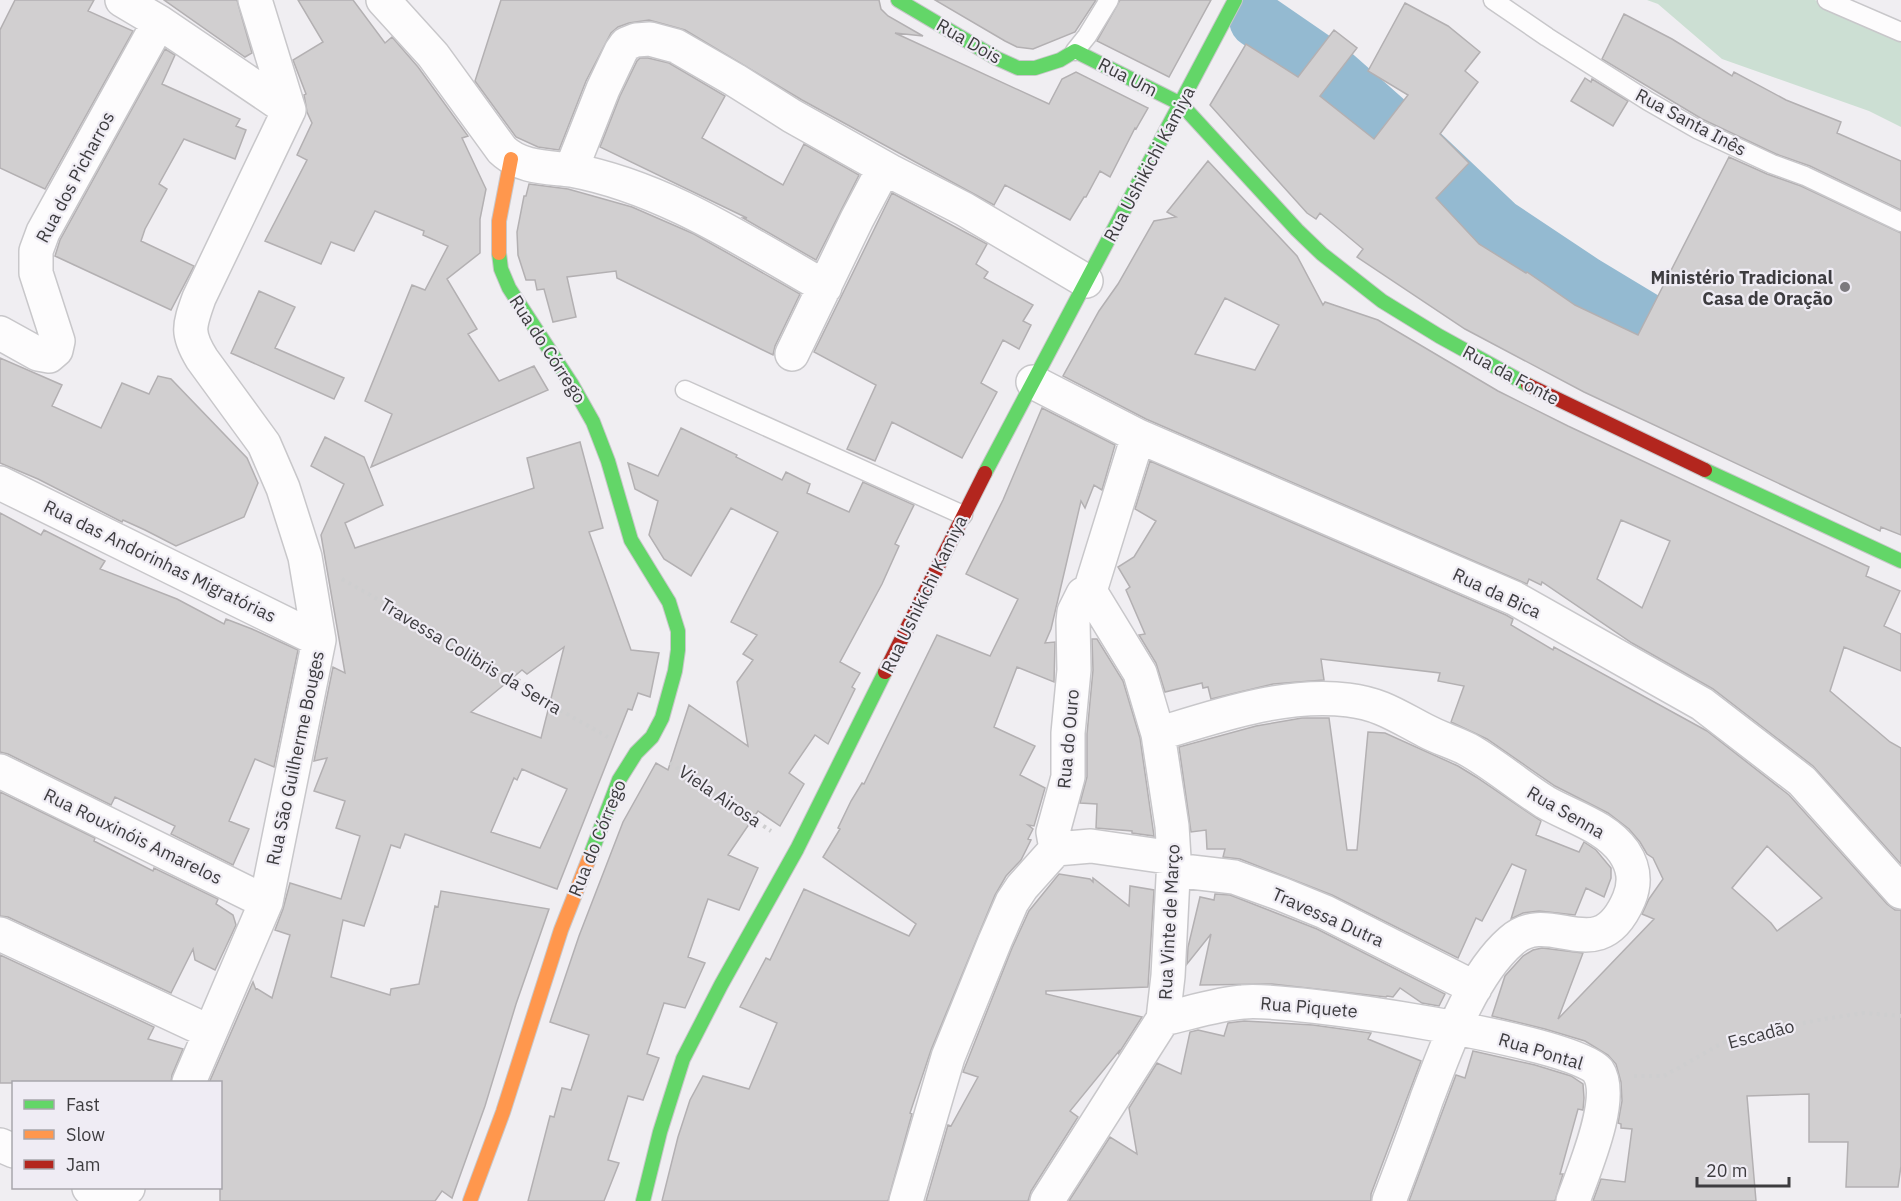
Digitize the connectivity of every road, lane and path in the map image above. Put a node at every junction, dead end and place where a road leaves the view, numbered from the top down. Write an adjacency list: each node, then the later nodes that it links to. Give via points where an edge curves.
1 (122, 0): 9 (street)
2 (255, 0): 13 (street)
3 (383, 0): 14 (street, via 433,55)
4 (898, 0): 11 (street, Rua Dois, via 1018,68 1035,68)
5 (1108, 0): 11 (lane)
6 (1235, 0): 12 (street, Rua Ushikichi Kamiya)
7 (1493, 0): 17 (lane, Rua Santa Inês, via 1697,129)
8 (1827, 0): 10 (lane)
9 (159, 22): 13 (street); 20 (street, Rua dos Picharros, via 36,251 34,262 58,341 56,350 49,356 38,354)
10 (1901, 32)
11 (1075, 51): 12 (street, Rua Um)
12 (1181, 104): 18 (street, Rua Ushikichi Kamiya); 28 (street, Rua da Fonte, via 1297,230 1382,301 1566,404)
13 (289, 110): 27 (street, Rua São Guilherme Bouges, via 199,298 190,332 202,359 264,444)
14 (511, 159): 16 (street, via 531,166); 32 (street, Rua do Córrego, via 498,234 506,284 581,399 600,437 631,540 667,595 676,618 678,650 671,690 652,736)
15 (884, 168): 16 (street, via 676,46 636,39 621,51); 18 (street, via 964,209); 19 (street)
16 (571, 170): 19 (street, via 604,176 644,191 748,242)
17 (1901, 222)
18 (1086, 281): 22 (street, Rua Ushikichi Kamiya)
19 (825, 287): 21 (street)
20 (0, 333)
21 (792, 354)
22 (1034, 382): 24 (street, Rua da Bica); 26 (street, Rua Ushikichi Kamiya)
23 (685, 390): 26 (lane)
24 (1138, 436): 29 (street, Rua do Ouro); 37 (street, Rua da Bica, via 1514,598 1702,704 1802,781)
25 (0, 483): 30 (street, Rua das Andorinhas Migratórias)
26 (963, 515): 34 (street, Rua Ushikichi Kamiya)
27 (305, 557): 30 (street, Rua São Guilherme Bouges); 32 (path, Travessa Colibris da Serra, via 522,682 547,703 595,731)
28 (1901, 561)
29 (1089, 591): 31 (street, Rua Vinte de Março, via 1140,673); 35 (street, Rua do Ouro, via 1079,601 1073,621 1068,777 1053,832)
30 (319, 640): 38 (street, Rua São Guilherme Bouges)
31 (1158, 734): 36 (street, Rua Vinte de Março); 40 (street, Rua Senna, via 1222,714 1281,702 1323,698 1376,705 1466,748 1537,797 1608,836 1624,852 1634,884 1615,923 1605,932 1590,936 1548,930 1517,937 1497,956)
32 (639, 750): 34 (path, Viela Airosa, via 669,762); 47 (street, Rua do Córrego, via 620,780 561,930)
33 (0, 771): 38 (street, Rua Rouxinóis Amarelos)
34 (797, 849): 48 (street, Rua Ushikichi Kamiya, via 683,1059)
35 (1056, 849): 36 (street, Travessa Dutra, via 1091,846); 49 (street, via 1012,902 995,941 948,1057)
36 (1174, 864): 40 (street, Travessa Dutra, via 1234,877 1281,894 1336,917); 42 (street, Rua Vinte de Março)
37 (1901, 892)
38 (266, 902): 44 (street, Rua São Guilherme Bouges)
39 (0, 934): 44 (street)
40 (1475, 988): 43 (street, Rua Senna)
41 (1901, 1016): 45 (path, Escadão, via 1864,1013 1823,1018 1728,1040 1664,1076)
42 (1163, 1019): 43 (street, Rua Piquete, via 1244,1002 1281,1002); 50 (street, Rua Vinte de Março)
43 (1454, 1029): 45 (street, Rua Pontal, via 1548,1050); 51 (street, Rua Senna)
44 (210, 1032): 46 (street, Rua São Guilherme Bouges)
45 (1612, 1073): 52 (street, Rua Pontal, via 1604,1085 1598,1125)
46 (190, 1081)
47 (470, 1201)
48 (643, 1201)
49 (906, 1201)
50 (1047, 1201)
51 (1389, 1201)
52 (1573, 1201)

